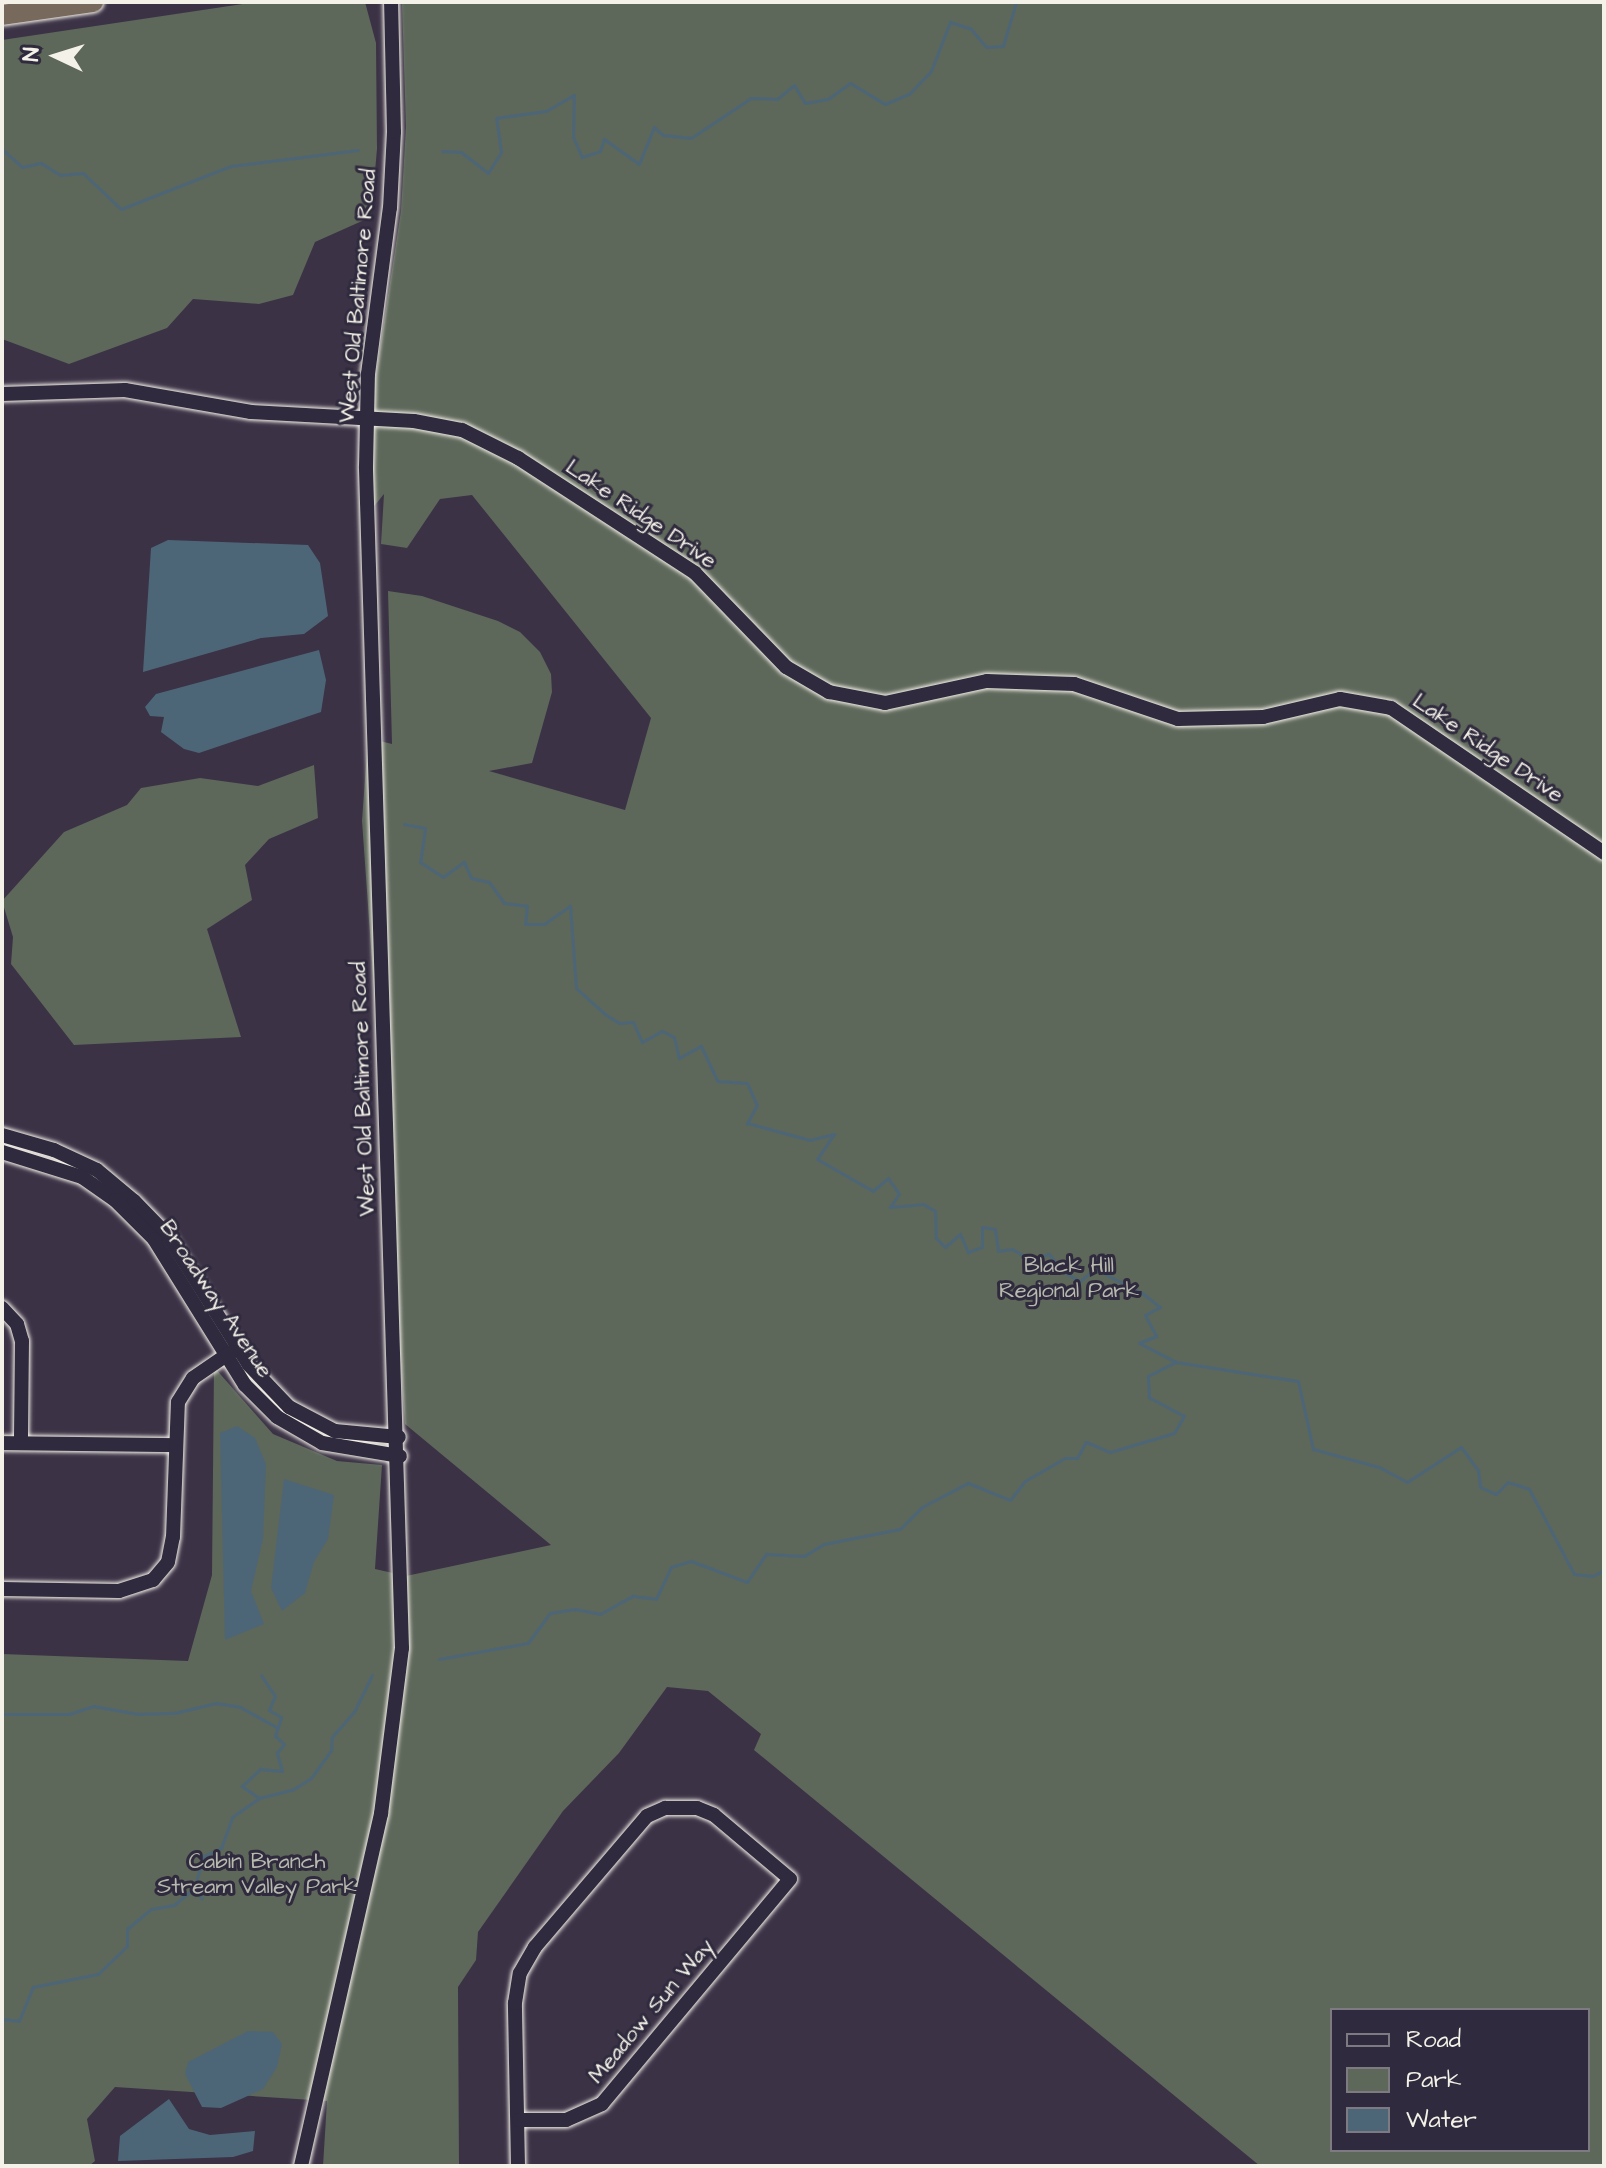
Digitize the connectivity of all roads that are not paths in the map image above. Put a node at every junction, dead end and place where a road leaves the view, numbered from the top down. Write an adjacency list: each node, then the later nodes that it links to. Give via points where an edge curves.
1 (93, 2): 3 (highway)
2 (391, 2): 5 (street, West Old Baltimore Road, via 391,193 371,337)
3 (2, 15)
4 (2, 394): 5 (street, Lake Ridge Drive, via 116,390 251,412)
5 (367, 420): 6 (street, Lake Ridge Drive, via 462,430 518,458 695,573 786,667 839,695 885,703 987,681 1074,684 1178,719 1263,717 1340,699 1391,708); 11 (street, West Old Baltimore Road, via 383,1112)
6 (1604, 853)
7 (2, 1135): 10 (street, Broadway Avenue, via 97,1170 134,1201 168,1236)
8 (2, 1152): 10 (street, Broadway Avenue, via 82,1177 115,1200 154,1239)
9 (2, 1308): 13 (street, via 17,1324 22,1341)
10 (232, 1351): 11 (street, Broadway Avenue, via 305,1418 345,1433); 14 (street, via 184,1390 175,1417); 15 (street, Broadway Avenue, via 261,1403 298,1431 349,1450)
11 (399, 1437): 15 (street, West Old Baltimore Road)
12 (2, 1443): 13 (street)
13 (21, 1443): 14 (street)
14 (175, 1445): 16 (street, via 173,1537 168,1562 153,1580 119,1591)
15 (400, 1456): 18 (street, West Old Baltimore Road, via 402,1648 396,1718 366,1889)
16 (2, 1589)
17 (519, 2120): 17 (street, Meadow Sun Way, via 515,2003 520,1973 535,1947 647,1816 665,1808 697,1808 714,1815 790,1879 602,2104 566,2120); 19 (street)
18 (301, 2166)
19 (518, 2166)

